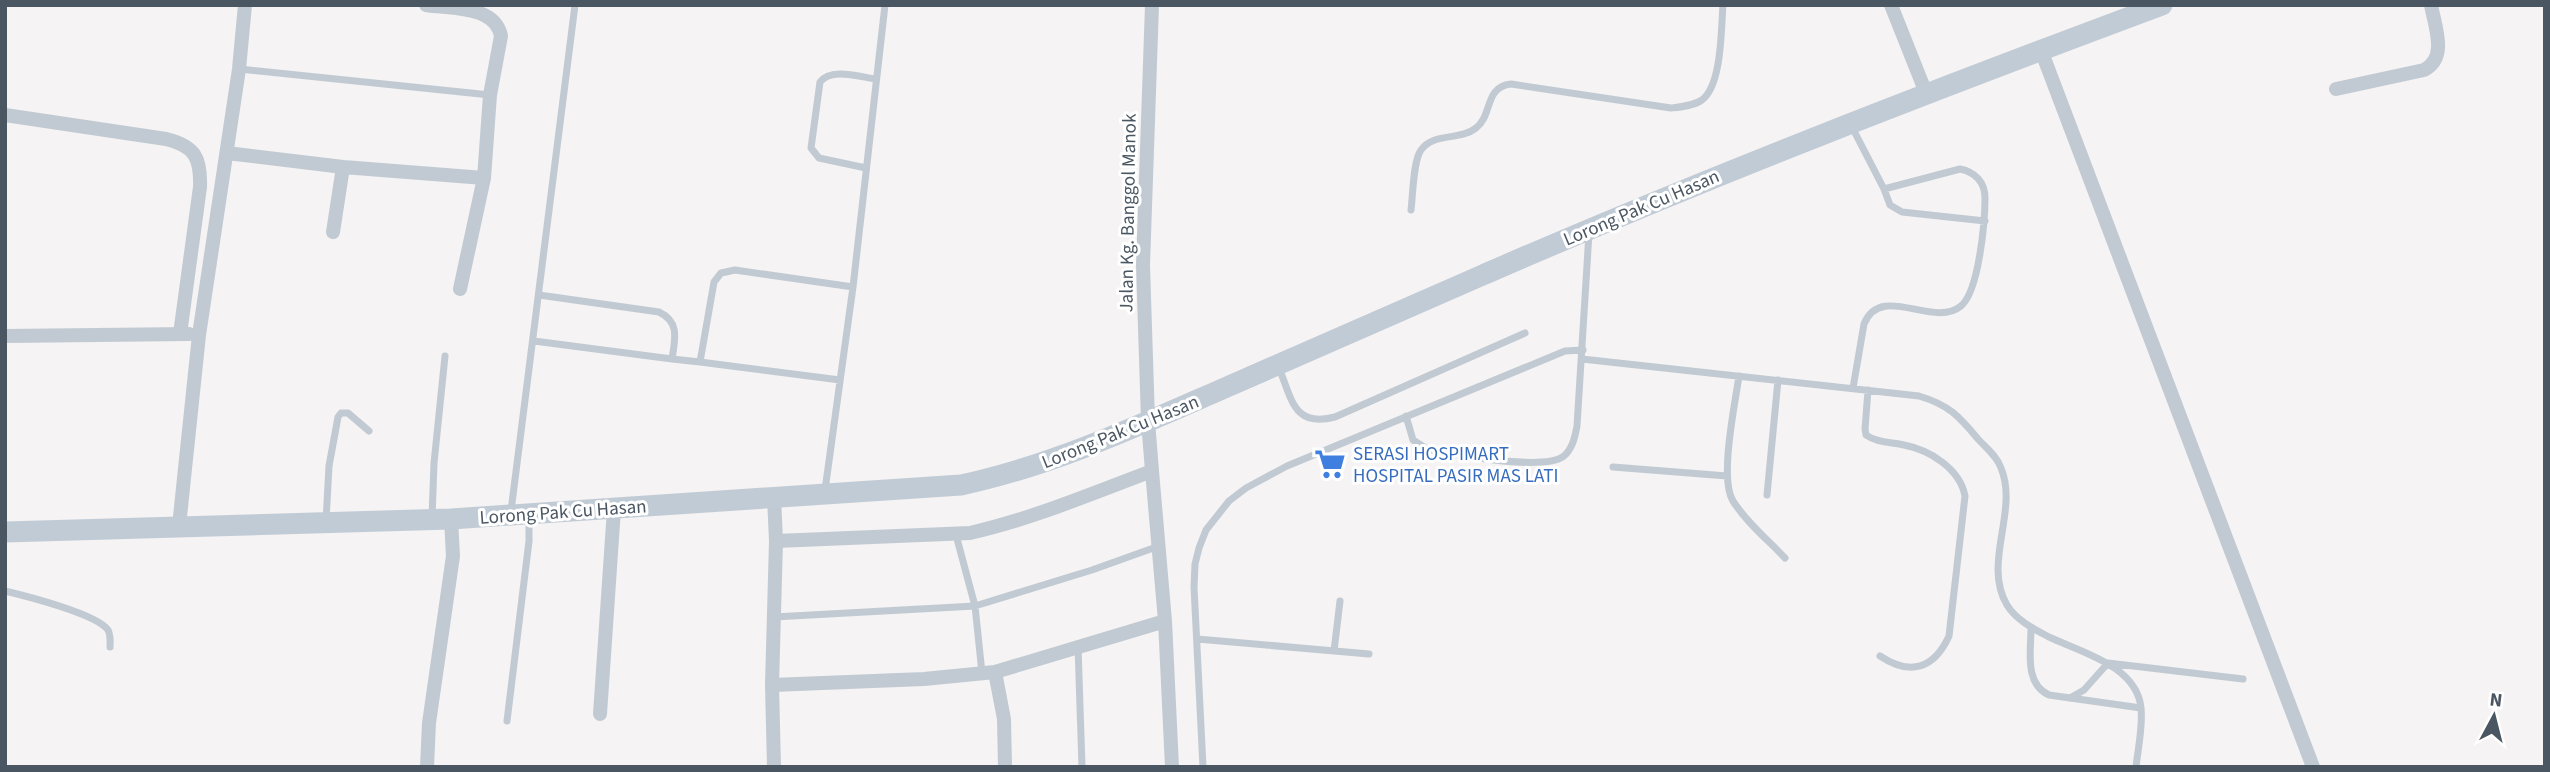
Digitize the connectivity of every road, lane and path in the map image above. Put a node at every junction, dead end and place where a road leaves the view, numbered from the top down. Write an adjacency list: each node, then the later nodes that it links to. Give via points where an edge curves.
1 (245, 5): 11 (street)
2 (426, 5): 15 (street, via 482,13 500,29)
3 (575, 5): 31 (lane)
4 (885, 5): 12 (lane)
5 (1152, 5): 48 (street, Jalan Kg. Banggol Manok, via 1143,265)
6 (1723, 5): 25 (lane, via 1714,81 1702,100 1671,107 1500,86 1478,127 1422,148)
7 (1891, 5): 14 (street)
8 (2162, 5): 10 (street, Lorong Pak Cu Hasan)
9 (2431, 5): 13 (street, via 2439,52 2432,66)
10 (2041, 50): 14 (street, Lorong Pak Cu Hasan); 93 (street)
11 (239, 69): 15 (lane); 18 (street)
12 (876, 79): 20 (lane); 20 (lane, via 824,76 811,148 818,158)
13 (2336, 89)
14 (1926, 93): 17 (street, Lorong Pak Cu Hasan)
15 (490, 95): 21 (street)
16 (5, 114): 22 (street, via 175,141 199,161)
17 (1850, 123): 24 (lane); 27 (street, Lorong Pak Cu Hasan)
18 (227, 153): 19 (street); 23 (street)
19 (343, 167): 21 (street); 28 (street)
20 (866, 168): 29 (lane)
21 (484, 178): 30 (street)
22 (200, 187): 23 (street); 33 (street)
23 (220, 188): 34 (street)
24 (1884, 189): 26 (lane, via 1897,211); 26 (lane, via 1959,169 1969,171 1985,191)
25 (1411, 210)
26 (1985, 221): 45 (lane, via 1966,300 1942,312 1877,308 1864,324)
27 (1589, 229): 37 (lane); 41 (street, Lorong Pak Cu Hasan)
28 (333, 232)
29 (853, 287): 40 (lane, via 735,270 721,273 714,282); 43 (lane)
30 (460, 289)
31 (540, 295): 36 (lane); 39 (lane, via 659,312 675,328)
32 (1525, 332): 41 (lane, via 1320,420 1300,414)
33 (180, 334): 34 (street); 35 (street)
34 (199, 335): 60 (street)
35 (5, 336)
36 (534, 341): 39 (lane); 57 (lane)
37 (1582, 355): 42 (lane); 47 (lane, via 1565,351); 47 (lane, via 1574,439 1565,455 1556,460 1533,464 1427,449 1413,440)
38 (445, 356): 58 (lane, via 434,463)
39 (672, 359): 40 (lane)
40 (700, 362): 43 (lane)
41 (1278, 365): 48 (street, Lorong Pak Cu Hasan)
42 (1739, 376): 44 (lane); 52 (lane)
43 (841, 380): 53 (lane)
44 (1778, 380): 45 (lane); 54 (lane)
45 (1853, 388): 46 (lane)
46 (1868, 390): 71 (lane, via 1919,396 1944,405 1996,458 2005,495 2000,583 2007,607); 77 (lane, via 1867,435 1932,456 1958,477 1965,496 1950,636 1942,652 1907,669)
47 (1406, 416): 72 (lane, via 1287,466 1230,501 1206,530 1195,564)
48 (1148, 421): 51 (street, Jalan Kg. Banggol Manok); 53 (street, Lorong Pak Cu Hasan, via 1006,475 961,485)
49 (369, 431): 59 (lane, via 348,414 338,417)
50 (1613, 467): 52 (lane)
51 (1152, 471): 62 (street, via 992,528); 64 (street, Jalan Kg. Banggol Manok)
52 (1727, 476): 65 (lane, via 1733,500)
53 (825, 494): 55 (street, Lorong Pak Cu Hasan)
54 (1767, 495)
55 (774, 497): 56 (street, Lorong Pak Cu Hasan); 63 (street)
56 (614, 509): 57 (street, Lorong Pak Cu Hasan); 84 (street)
57 (520, 514): 58 (street, Lorong Pak Cu Hasan); 85 (lane, via 529,541)
58 (441, 519): 59 (street, Lorong Pak Cu Hasan); 86 (street, via 453,556)
59 (326, 522): 60 (street, Lorong Pak Cu Hasan)
60 (179, 526): 61 (street, Lorong Pak Cu Hasan)
61 (5, 533)
62 (956, 535): 63 (street); 68 (lane)
63 (776, 541): 69 (street)
64 (1159, 546): 68 (lane); 70 (street, Jalan Kg. Banggol Manok)
65 (1785, 558)
66 (5, 591): 74 (lane, via 85,616 106,628)
67 (1340, 601): 75 (lane)
68 (975, 606): 69 (lane); 79 (lane)
69 (774, 617): 81 (street)
70 (1165, 621): 73 (street); 90 (street, Jalan Kg. Banggol Manok)
71 (2031, 628): 78 (lane); 82 (lane, via 2035,685 2049,695)
72 (1197, 639): 75 (lane); 91 (lane)
73 (1078, 646): 79 (street); 89 (lane)
74 (110, 647)
75 (1334, 651): 76 (lane)
76 (1369, 654)
77 (1880, 656)
78 (2108, 663): 80 (lane); 82 (lane, via 2084,690); 83 (lane, via 2132,683)
79 (989, 673): 81 (street); 88 (street, via 1004,719)
80 (2243, 678)
81 (772, 685): 87 (street)
82 (2070, 698): 83 (lane)
83 (2141, 708): 92 (lane)
84 (600, 714)
85 (507, 721)
86 (427, 767)
87 (775, 767)
88 (1005, 767)
89 (1082, 767)
90 (1172, 767)
91 (1203, 767)
92 (2136, 767)
93 (2313, 767)

